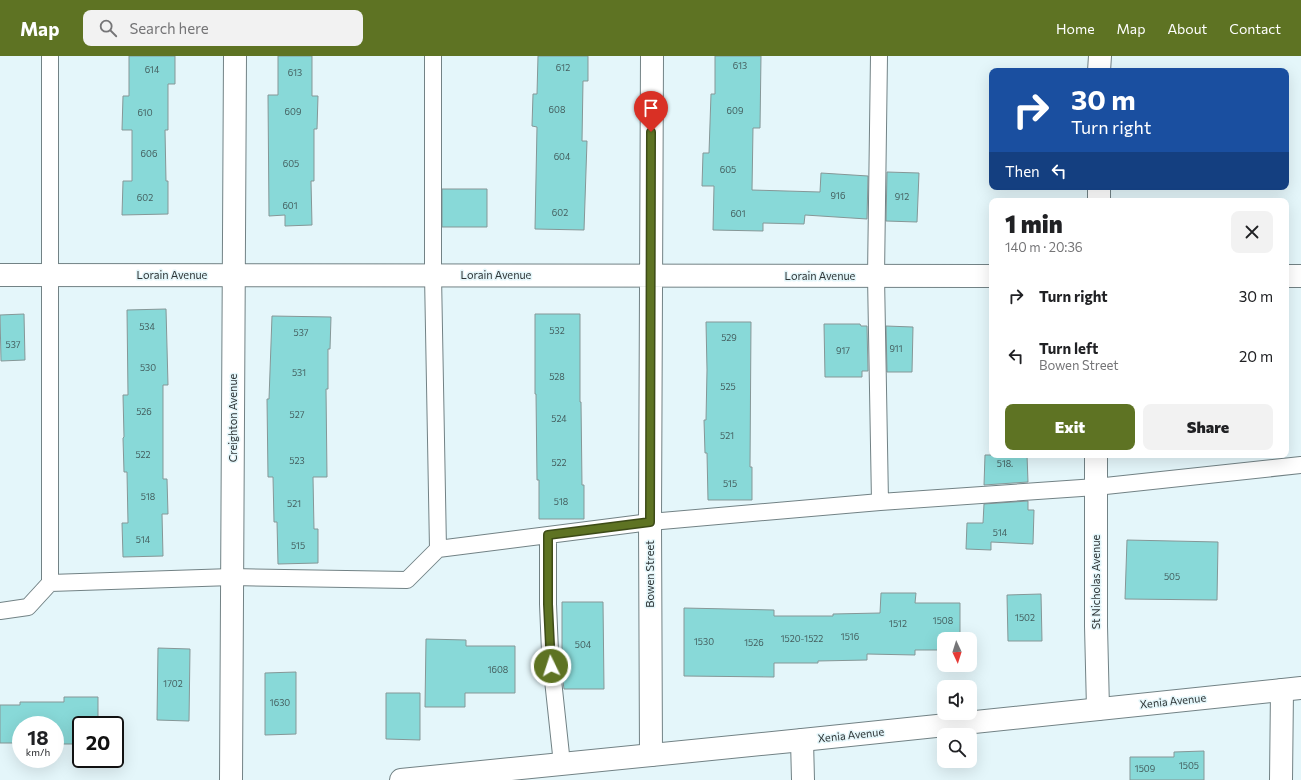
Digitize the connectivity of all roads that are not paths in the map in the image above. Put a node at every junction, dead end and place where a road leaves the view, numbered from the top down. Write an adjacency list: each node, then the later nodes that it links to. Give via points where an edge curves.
1 (50, 56): 10 (lane)
2 (235, 56): 9 (street, Creighton Avenue)
3 (433, 56): 11 (lane)
4 (652, 56): 12 (street, Bowen Street)
5 (879, 56): 13 (lane)
6 (1100, 56): 7 (street)
7 (1099, 68)
8 (0, 274): 10 (street, Lorain Avenue)
9 (234, 274): 10 (street, Lorain Avenue); 11 (street, Lorain Avenue); 24 (street, Creighton Avenue)
10 (50, 275): 25 (lane)
11 (433, 275): 12 (street, Lorain Avenue); 23 (lane)
12 (652, 275): 13 (street, Lorain Avenue); 21 (street, Bowen Street)
13 (876, 276): 14 (street, Lorain Avenue); 20 (lane)
14 (989, 276)
15 (1289, 276): 16 (street)
16 (1301, 276)
17 (1096, 458): 19 (street, St Nicholas Avenue)
18 (1301, 465): 19 (lane)
19 (1096, 487): 20 (lane); 28 (street, St Nicholas Avenue)
20 (880, 502): 21 (lane)
21 (650, 522): 22 (lane); 30 (street, Bowen Street)
22 (548, 535): 23 (lane); 31 (lane, via 550,652)
23 (438, 549): 24 (lane, via 407,580)
24 (232, 577): 25 (lane); 32 (street, Creighton Avenue)
25 (50, 583): 26 (lane, via 28,607)
26 (0, 611)
27 (1291, 689): 28 (street, Xenia Avenue); 35 (street)
28 (1098, 709): 29 (street, Xenia Avenue)
29 (802, 740): 30 (street, Xenia Avenue); 34 (street)
30 (652, 756): 31 (street, Xenia Avenue)
31 (562, 764): 33 (street, Xenia Avenue)
32 (231, 780)
33 (401, 780)
34 (803, 780)
35 (1281, 780)

